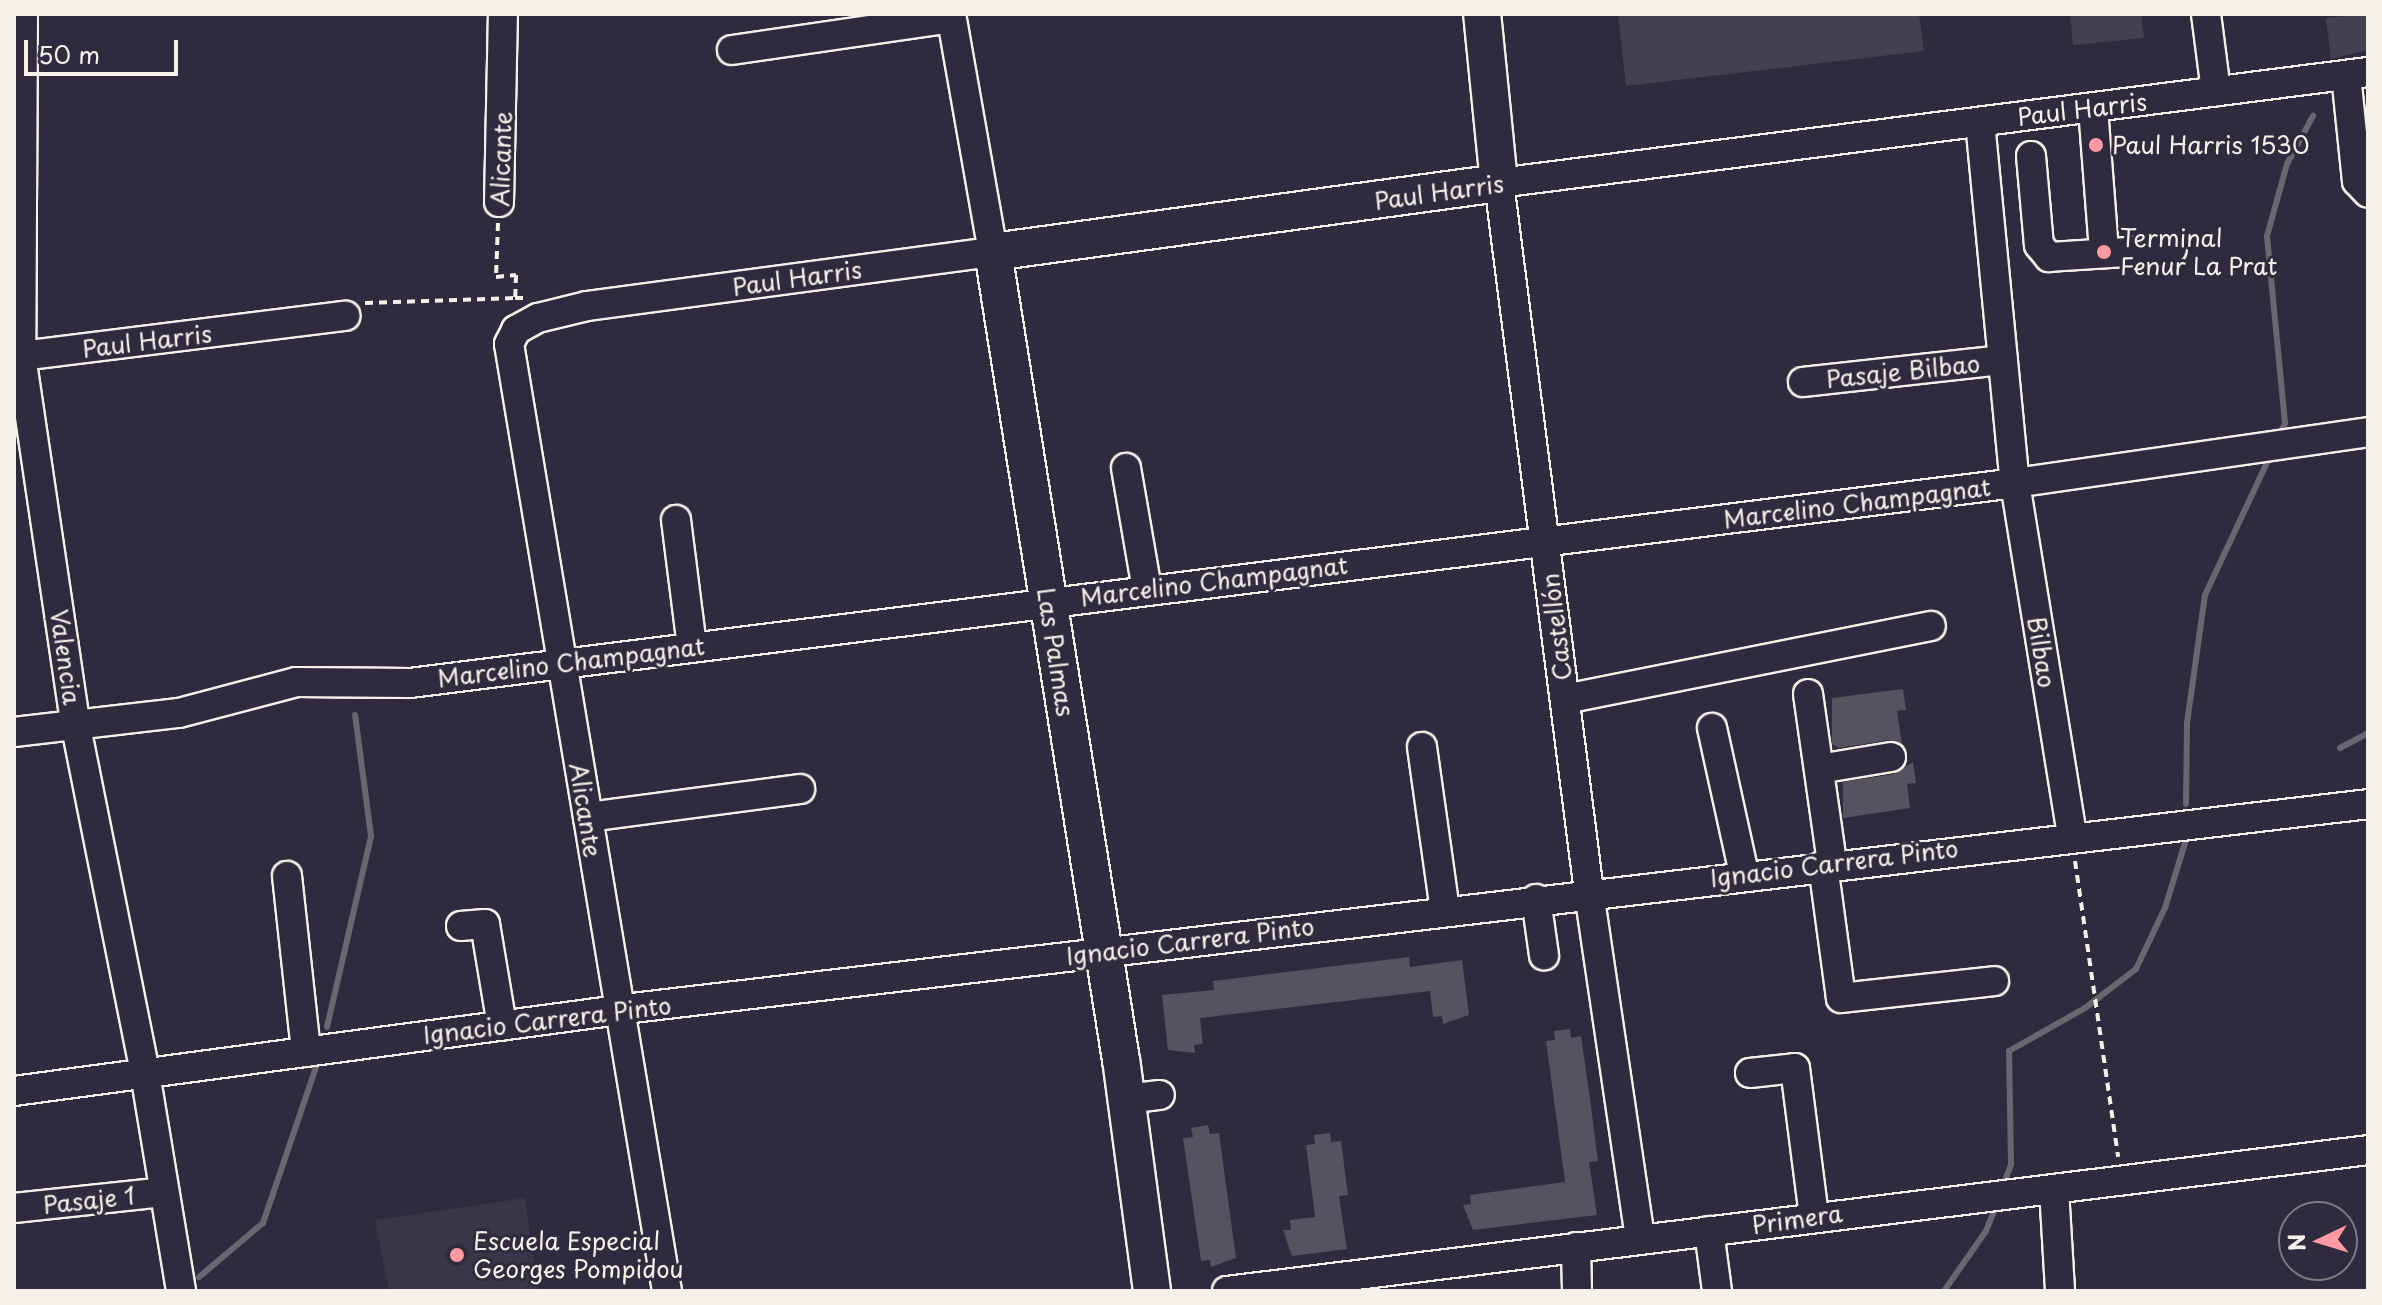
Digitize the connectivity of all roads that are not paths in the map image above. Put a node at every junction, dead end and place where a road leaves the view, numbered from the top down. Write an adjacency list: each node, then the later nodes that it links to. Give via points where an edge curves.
1 (503, 14): 14 (street, Alicante)
2 (1482, 14): 12 (main road, Castellón)
3 (2206, 14): 8 (street)
4 (23, 15): 20 (street, Valencia)
5 (951, 16): 6 (street); 16 (street, Las Palmas)
6 (732, 50)
7 (2357, 74): 8 (street, Paul Harris); 13 (street, via 2357,181)
8 (2216, 91): 9 (street, Paul Harris)
9 (2093, 108): 10 (street, Paul Harris); 17 (street)
10 (1980, 122): 12 (street, Paul Harris); 21 (street, Bilbao)
11 (2031, 156): 17 (street, via 2042,253 2049,257)
12 (1499, 183): 16 (main road, Paul Harris); 27 (street, Castellón)
13 (2368, 193)
14 (499, 202)
15 (2172, 249): 17 (street)
16 (993, 252): 19 (street, Paul Harris, via 587,306 538,318); 29 (main road, Las Palmas)
17 (2104, 252)
18 (345, 316): 20 (street, Paul Harris)
19 (516, 330): 32 (street, Alicante, via 509,344)
20 (18, 357): 36 (street, Valencia)
21 (2003, 360): 22 (street, Pasaje Bilbao); 25 (street, Bilbao)
22 (1803, 382)
23 (2368, 432): 25 (street, Marcelino Champagnat)
24 (1126, 468): 28 (street)
25 (2015, 483): 27 (street, Marcelino Champagnat); 45 (street, Bilbao)
26 (676, 520): 31 (street)
27 (1546, 542): 28 (street, Marcelino Champagnat); 34 (street, Castellón)
28 (1147, 589): 29 (street, Marcelino Champagnat)
29 (1047, 601): 31 (street, Marcelino Champagnat); 53 (main road, Las Palmas)
30 (1931, 626): 34 (street)
31 (692, 646): 32 (street, Marcelino Champagnat)
32 (563, 663): 36 (street, Marcelino Champagnat, via 410,683 296,682 179,713); 44 (street, Alicante)
33 (1808, 694): 41 (street)
34 (1565, 699): 49 (street, Castellón)
35 (14, 710): 38 (street)
36 (76, 727): 38 (street, Marcelino Champagnat); 59 (street, Valencia)
37 (1712, 728): 47 (street)
38 (25, 730)
39 (1422, 747): 51 (street)
40 (1891, 757): 41 (street)
41 (1819, 769): 46 (street)
42 (800, 789): 44 (street)
43 (2368, 804): 45 (street, Ignacio Carrera Pinto, via 2237,822)
44 (588, 817): 56 (street, Alicante)
45 (2072, 835): 46 (street, Ignacio Carrera Pinto)
46 (1827, 864): 47 (street, Ignacio Carrera Pinto); 55 (street, via 1841,998)
47 (1744, 874): 49 (street, Ignacio Carrera Pinto)
48 (287, 876): 58 (street)
49 (1589, 892): 50 (street, Ignacio Carrera Pinto); 68 (street, Castellón)
50 (1536, 899): 51 (street, Ignacio Carrera Pinto); 54 (street)
51 (1445, 910): 53 (street, Ignacio Carrera Pinto)
52 (461, 926): 57 (street, via 485,924)
53 (1103, 952): 56 (street, Ignacio Carrera Pinto); 72 (main road, Las Palmas, via 1144,1097)
54 (1544, 955)
55 (1994, 981)
56 (619, 1010): 57 (street, Ignacio Carrera Pinto); 71 (street, Alicante)
57 (502, 1026): 58 (street, Ignacio Carrera Pinto)
58 (306, 1052): 59 (street, Ignacio Carrera Pinto)
59 (145, 1073): 61 (street, Ignacio Carrera Pinto); 64 (street, Valencia)
60 (1750, 1073): 66 (street, via 1795,1068)
61 (14, 1091)
62 (2368, 1150): 63 (street, Primera)
63 (2054, 1189): 66 (street, Primera); 76 (street)
64 (163, 1192): 65 (street, Pasaje 1); 70 (street, Valencia)
65 (14, 1208)
66 (1814, 1217): 67 (street, Primera)
67 (1709, 1231): 68 (street, Primera); 75 (street)
68 (1640, 1238): 69 (street, Primera)
69 (1576, 1247): 73 (street, Primera); 74 (street)
70 (181, 1291)
71 (667, 1291)
72 (1152, 1291)
73 (1227, 1291)
74 (1577, 1291)
75 (1717, 1291)
76 (2060, 1291)

